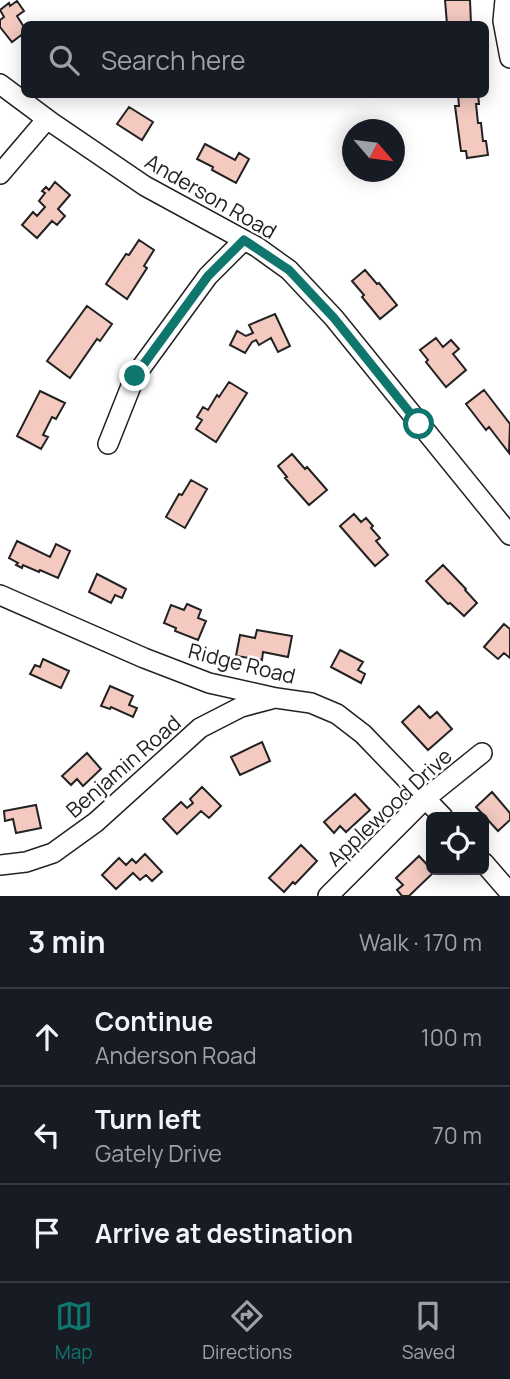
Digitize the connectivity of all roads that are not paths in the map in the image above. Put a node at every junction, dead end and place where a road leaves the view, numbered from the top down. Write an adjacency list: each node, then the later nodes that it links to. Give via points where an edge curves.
1 (505, 0): 2 (street, via 503,21)
2 (510, 58)
3 (0, 84): 4 (street, Anderson Road)
4 (47, 119): 5 (street); 6 (street, Anderson Road, via 145,186)
5 (0, 174)
6 (244, 240): 7 (street, via 208,276 135,376); 8 (street, Anderson Road, via 289,270 334,318)
7 (108, 444)
8 (510, 535)
9 (0, 595): 10 (street, Ridge Road, via 209,683)
10 (276, 698): 12 (street, Ridge Road, via 311,703 337,714); 14 (street, Benjamin Road, via 241,707 200,728 96,822 53,853)
11 (482, 753): 12 (street, Applewood Drive)
12 (426, 798): 13 (street, Ridge Road); 17 (street, Applewood Drive)
13 (439, 812)
14 (0, 865)
15 (489, 869): 16 (street)
16 (510, 893)
17 (328, 896)

